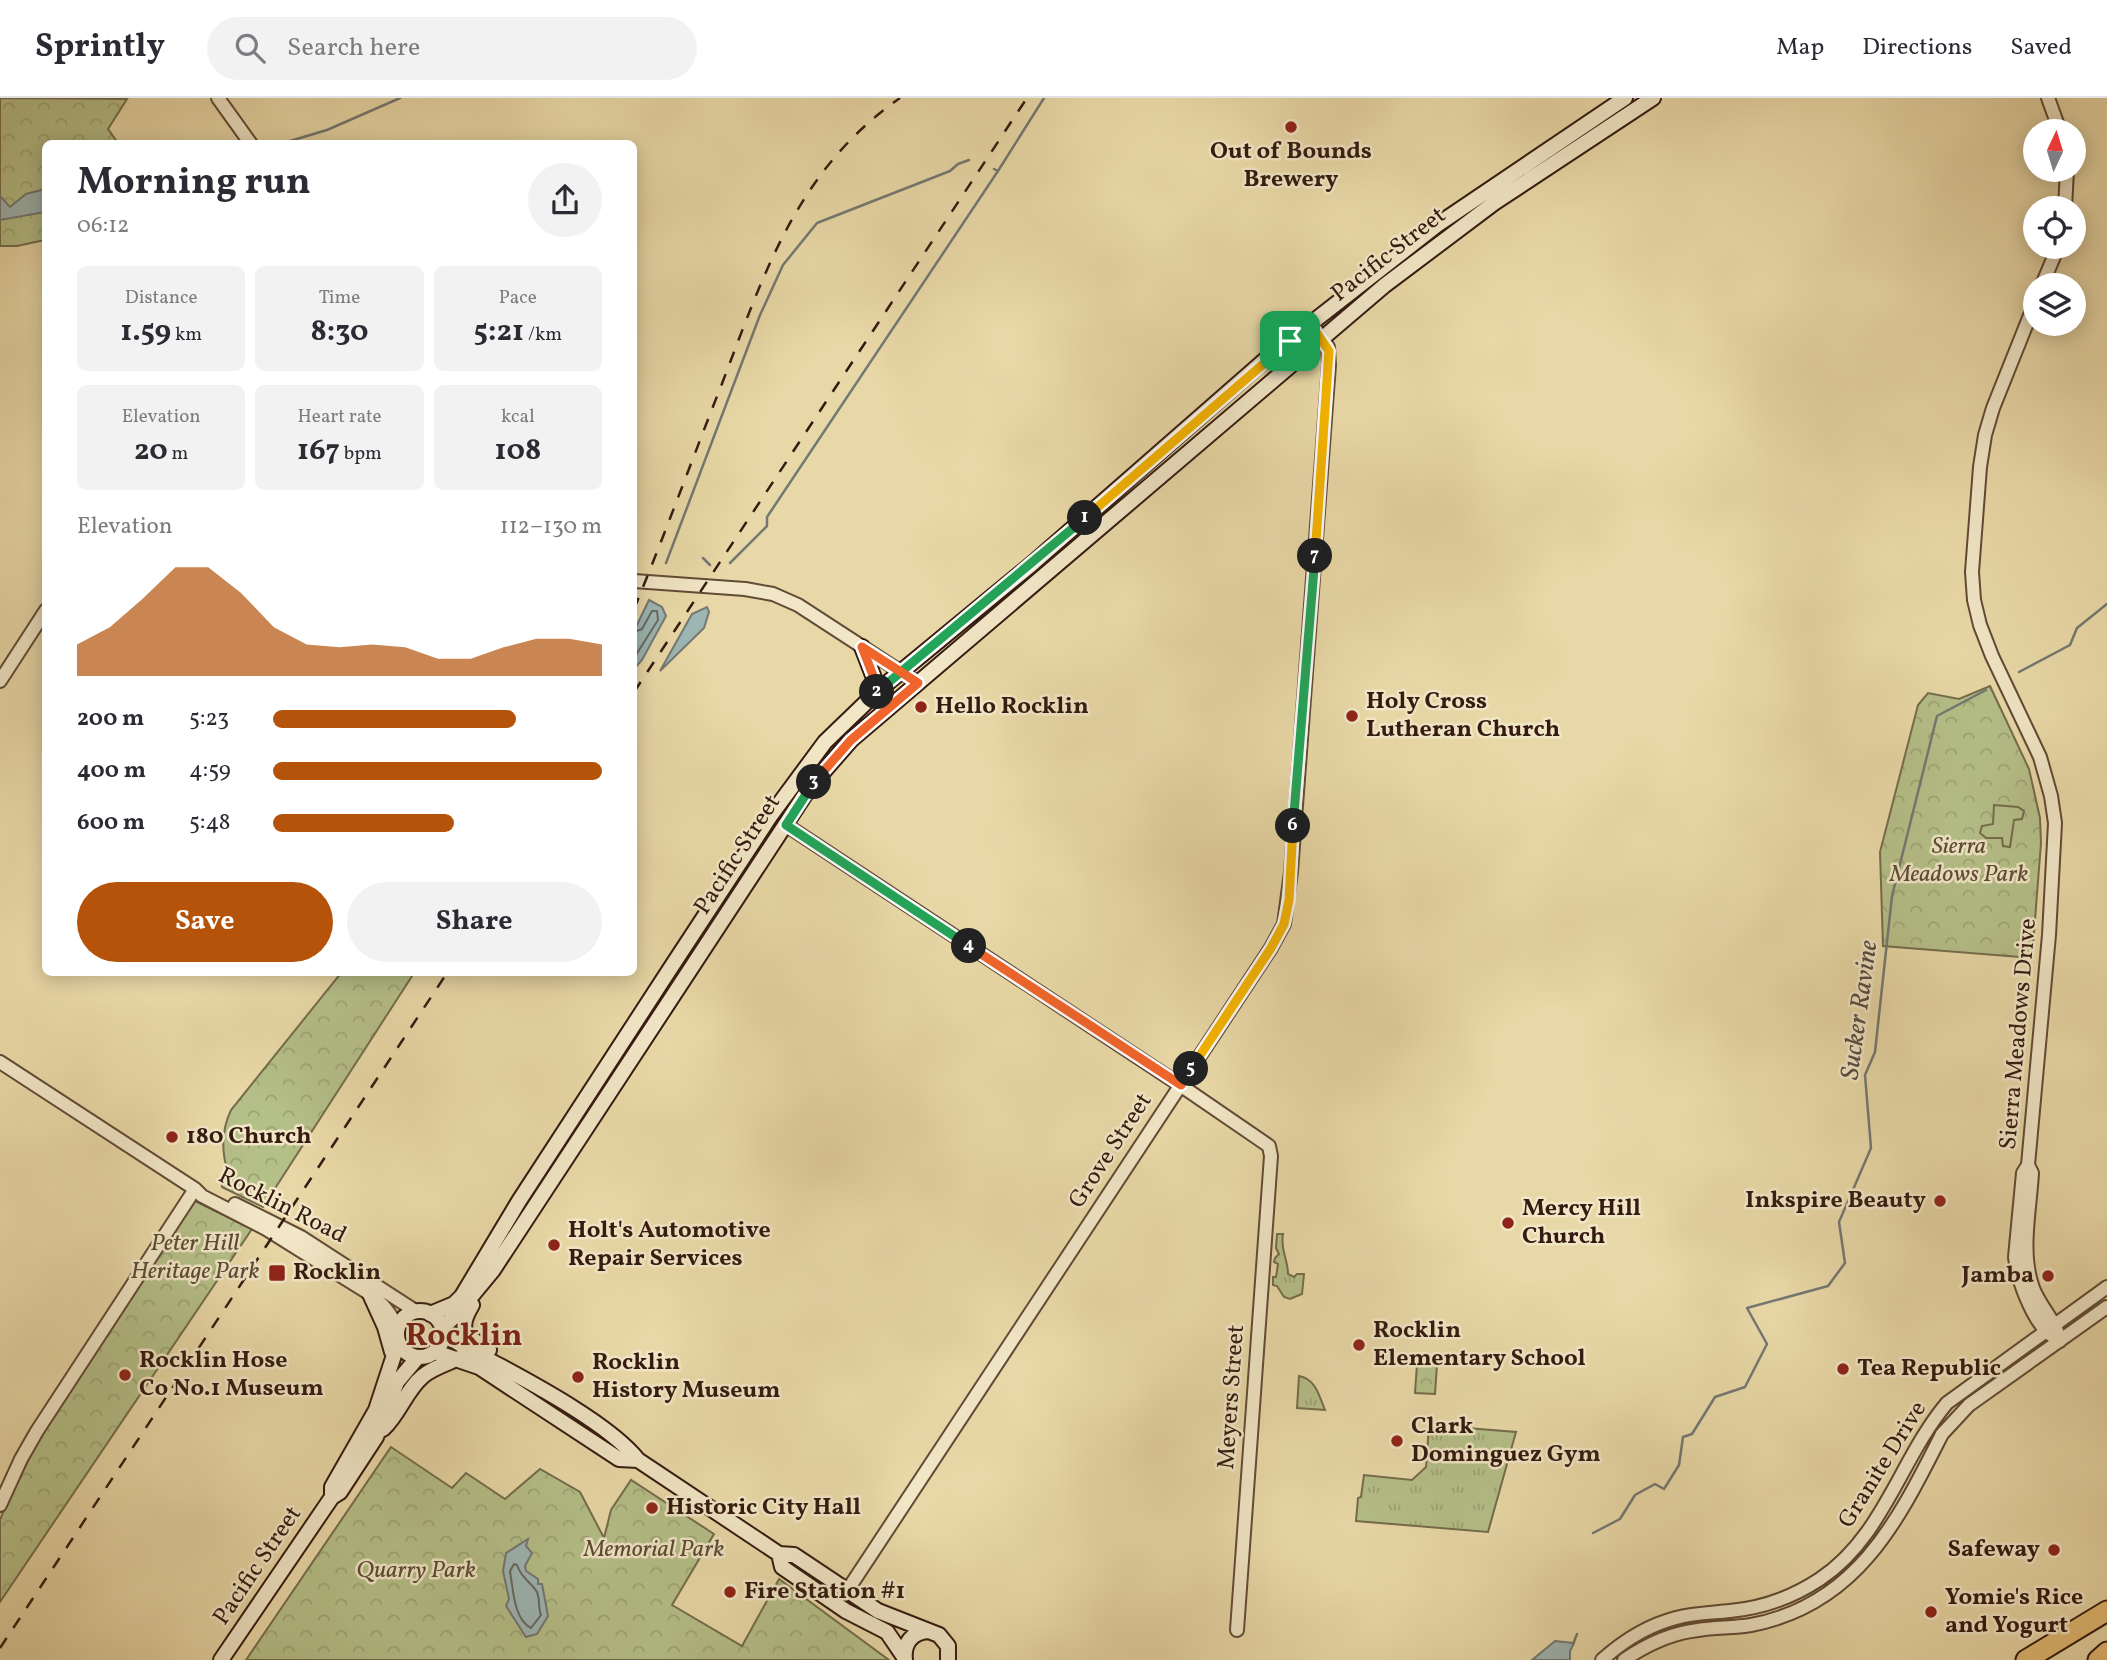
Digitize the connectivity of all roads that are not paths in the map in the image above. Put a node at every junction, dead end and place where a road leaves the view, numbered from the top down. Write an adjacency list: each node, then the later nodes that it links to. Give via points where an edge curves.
1 (218, 98): 6 (street)
2 (1625, 98): 7 (main road, Pacific Street, via 1437,225)
3 (1653, 98): 9 (main road, Pacific Street, via 1455,231)
4 (2048, 98): 5 (street)
5 (2056, 119)
6 (248, 140)
7 (1312, 326): 9 (street, Grove Street); 10 (main road, Pacific Street)
8 (2023, 333): 26 (street, Sierra Meadows Drive, via 1985,435 1972,572 1980,625 2040,757 2055,823)
9 (1321, 338): 11 (main road, Pacific Street); 25 (street, Grove Street, via 1329,351 1327,405 1287,914 1275,942)
10 (1236, 386): 11 (main road, via 1236,399); 13 (main road, Pacific Street)
11 (1210, 434): 12 (main road, Pacific Street)
12 (1146, 487): 13 (main road, via 1115,500); 16 (main road, Pacific Street)
13 (1106, 499): 14 (main road, Pacific Street)
14 (1032, 564): 16 (main road); 19 (main road, Pacific Street)
15 (637, 581): 18 (street, via 773,594)
16 (1010, 605): 21 (main road, Pacific Street)
17 (42, 616): 20 (street)
18 (862, 647): 19 (street); 22 (main road, via 874,678)
19 (902, 673): 21 (street); 22 (main road, Pacific Street)
20 (0, 681)
21 (918, 683): 23 (main road, Pacific Street, via 832,759)
22 (871, 698): 34 (main road, Pacific Street, via 825,742 771,815 533,1178 462,1296 454,1304)
23 (786, 825): 25 (street); 30 (main road, Pacific Street)
24 (0, 1062): 27 (street, Rocklin Road)
25 (1181, 1085): 52 (street, Grove Street); 55 (street, Meyers Street, via 1265,1142 1271,1151)
26 (2028, 1165): 28 (street, Sierra Meadows Drive, via 2032,1173); 29 (street, Sierra Meadows Drive, via 2023,1173)
27 (195, 1189): 32 (street, Rocklin Road); 34 (street, Rocklin Road, via 208,1191 301,1237); 49 (street, via 37,1431)
28 (2029, 1221): 29 (street); 35 (street, Sierra Meadows Drive, via 2030,1278)
29 (2015, 1257): 35 (street, Sierra Meadows Drive, via 2025,1292)
30 (493, 1270): 36 (main road, Pacific Street); 43 (main road, via 466,1315 463,1329)
31 (2107, 1287): 35 (street, Granite Drive)
32 (370, 1294): 37 (street, Rocklin Road, via 391,1313); 41 (main road)
33 (2107, 1307): 38 (street, Granite Drive)
34 (423, 1313): 36 (main road); 37 (main road, via 404,1318)
35 (2050, 1328): 38 (street, Sierra Meadows Drive); 62 (street, Granite Drive, via 1947,1403 1928,1426 1874,1525 1834,1569 1802,1590 1770,1603 1659,1623)
36 (443, 1330): 39 (main road); 43 (main road, via 455,1343)
37 (398, 1336): 40 (main road, via 402,1349); 41 (main road, Pacific Street)
38 (2060, 1341): 63 (street, Granite Drive, via 1950,1423 1876,1550 1828,1594 1760,1623 1666,1638)
39 (435, 1352): 40 (main road); 42 (main road)
40 (418, 1357): 46 (main road, Pacific Street, via 397,1382)
41 (393, 1358): 48 (main road, Pacific Street, via 376,1410 332,1487)
42 (459, 1358): 44 (main road); 46 (main road, via 424,1374 395,1418)
43 (519, 1376): 45 (main road)
44 (535, 1403): 45 (main road, via 575,1419); 47 (main road, via 619,1459)
45 (584, 1416): 47 (main road, via 627,1445)
46 (378, 1433): 48 (main road, Pacific Street, via 340,1493)
47 (638, 1460): 50 (main road)
48 (332, 1497): 60 (main road, Pacific Street)
49 (0, 1505)
50 (779, 1554): 51 (main road, via 782,1567); 52 (main road, via 794,1555)
51 (793, 1574): 52 (main road, via 803,1571 838,1592); 54 (main road)
52 (847, 1591): 54 (main road, via 852,1603); 56 (main road, via 878,1611)
53 (2107, 1611): 64 (highway)
54 (877, 1627): 59 (main road, via 893,1638)
55 (1237, 1630)
56 (929, 1631): 58 (main road, via 939,1635); 59 (main road, via 911,1638)
57 (2107, 1652): 65 (highway)
58 (948, 1653): 61 (main road)
59 (905, 1658)
60 (222, 1660)
61 (955, 1660)
62 (1602, 1660)
63 (1624, 1660)
64 (2026, 1660)
65 (2098, 1660)

